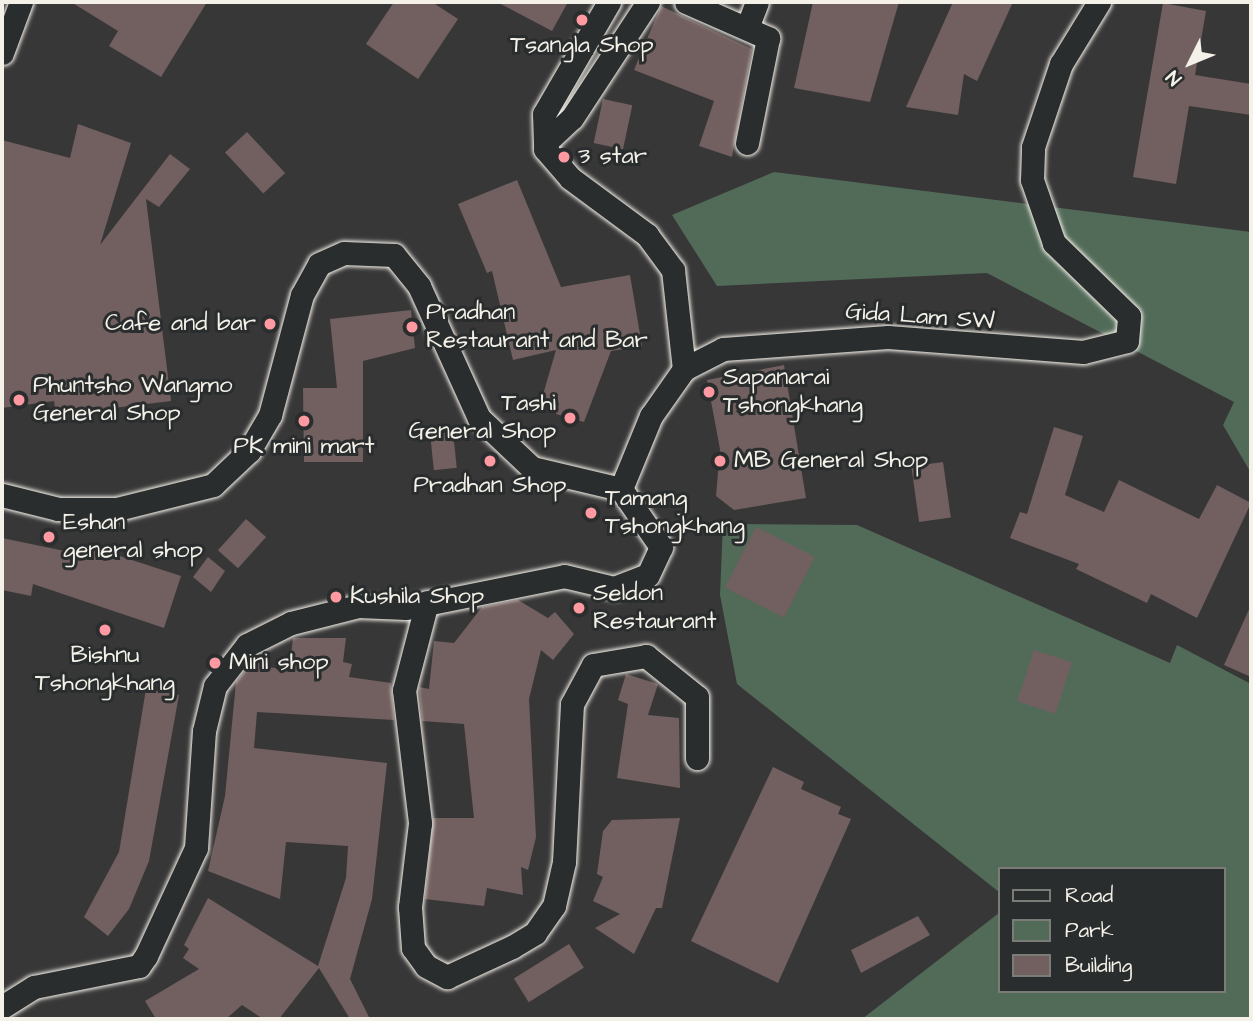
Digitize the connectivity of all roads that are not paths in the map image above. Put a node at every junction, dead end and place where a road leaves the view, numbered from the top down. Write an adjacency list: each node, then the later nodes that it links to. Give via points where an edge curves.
1 (21, 2): 8 (street)
2 (609, 2): 9 (street, via 544,114)
3 (648, 2): 9 (street, via 572,118)
4 (686, 2): 7 (street)
5 (757, 2): 7 (street)
6 (1099, 2): 11 (street, Gida Lam SW, via 1061,64 1032,147 1032,180 1054,243 1129,316 1127,341 1083,352 888,337 796,338 723,349)
7 (747, 28): 10 (street, via 768,38)
8 (2, 53)
9 (546, 142): 11 (street, via 545,149 570,178 647,235 673,270)
10 (747, 143)
11 (684, 369): 12 (street, Gida Lam SW, via 650,416)
12 (621, 489): 13 (street, via 532,468 479,418 419,286 394,255 344,253 318,264 302,295 270,415 249,451 213,485 117,509 58,509); 14 (street, via 661,547 648,575 614,588 564,576 522,581)
13 (2, 495)
14 (427, 602): 15 (street, via 404,690 421,823 410,908 413,948 426,966 447,977 512,947 535,933 554,906 564,862 572,704 593,665 646,656 697,696); 16 (street, via 358,606 291,623 247,645 215,686 204,732 196,848 146,956 139,966 34,986)
15 (697, 758)
16 (2, 1007)

